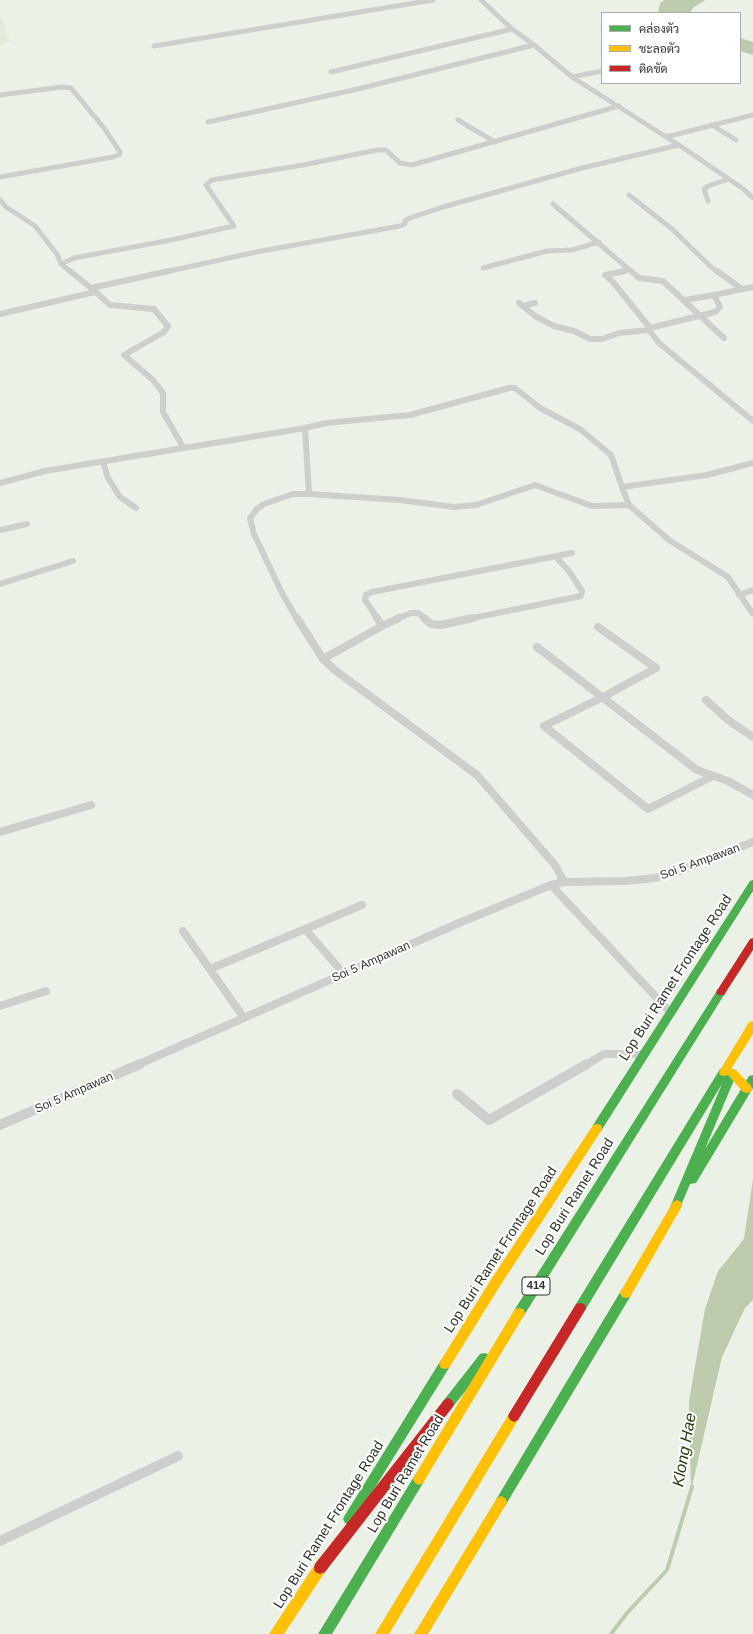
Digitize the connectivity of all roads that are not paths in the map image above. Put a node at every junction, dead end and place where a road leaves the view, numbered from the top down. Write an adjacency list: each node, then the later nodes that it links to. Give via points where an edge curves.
1 (433, 0): 5 (street)
2 (481, 0): 3 (street)
3 (512, 29): 4 (street); 7 (street)
4 (534, 45): 8 (street); 13 (street, via 358,89)
5 (154, 46)
6 (601, 71): 8 (street)
7 (331, 72)
8 (572, 77): 10 (street)
9 (0, 95): 19 (street, via 62,86 70,88 104,128 120,152 113,157)
10 (619, 106): 15 (street); 17 (street)
11 (753, 115): 14 (street)
12 (458, 120): 17 (street)
13 (208, 122)
14 (712, 125): 15 (street); 16 (street)
15 (666, 137): 18 (street)
16 (736, 140)
17 (494, 142): 27 (street, via 412,165 400,163 386,150 377,150 212,180 206,185 234,226 74,258)
18 (679, 145): 20 (street); 32 (street, via 582,168 443,207 405,220 405,224 400,226 256,252)
19 (0, 178)
20 (729, 179): 22 (street); 24 (street, via 704,189)
21 (629, 195): 31 (street, via 668,225 710,266)
22 (753, 198)
23 (0, 200): 27 (street, via 6,207 35,226 57,254)
24 (708, 201)
25 (553, 204): 26 (street)
26 (599, 242): 28 (street); 29 (street)
27 (61, 264): 32 (street)
28 (483, 268)
29 (629, 270): 34 (street, via 639,278 663,281); 38 (street, via 605,275)
30 (753, 287): 31 (street)
31 (742, 289): 33 (street)
32 (93, 290): 36 (street); 42 (street, via 110,304 154,309 168,326 164,332 124,355 153,380 163,393 163,412)
33 (714, 295): 34 (street); 37 (street, via 720,307 715,312)
34 (685, 300): 37 (street)
35 (535, 303): 38 (street, via 521,305 554,326 574,331 590,340)
36 (0, 314)
37 (699, 316): 38 (street); 39 (street)
38 (650, 329): 40 (street, via 660,344)
39 (724, 338)
40 (752, 419)
41 (305, 428): 42 (street); 46 (street, via 410,415 515,388 540,408 580,429 611,455); 47 (street)
42 (183, 447): 43 (street)
43 (103, 462): 45 (street, via 45,471); 49 (street, via 108,478 120,497)
44 (753, 463): 46 (street, via 706,475)
45 (0, 483)
46 (622, 487): 48 (street)
47 (309, 494): 48 (street, via 400,500 454,507 476,505 535,485 592,506); 62 (street, via 294,494 264,504 250,518 254,534 282,593)
48 (629, 505): 57 (street, via 669,540 728,577)
49 (136, 508)
50 (27, 524): 51 (street)
51 (0, 530)
52 (572, 553): 53 (street)
53 (556, 557): 59 (street, via 372,592 366,595 365,600); 59 (street, via 582,591 581,596 441,625 431,624 418,614 411,613)
54 (73, 561): 55 (street)
55 (0, 584)
56 (753, 590): 57 (street)
57 (739, 595): 58 (street)
58 (753, 614)
59 (382, 626): 62 (street)
60 (598, 627): 63 (street, via 656,668)
61 (537, 647): 63 (street)
62 (323, 659): 71 (street, via 342,676 477,775 556,866)
63 (603, 697): 66 (street, via 697,770); 66 (street, via 544,726 648,809)
64 (706, 700): 65 (street)
65 (753, 738)
66 (713, 776): 67 (street)
67 (753, 795)
68 (91, 805): 69 (street)
69 (0, 832)
70 (753, 842): 71 (street, Soi 5 Ampawan, via 677,872 654,878)
71 (564, 882): 73 (street, Soi 5 Ampawan)
72 (753, 883): 82 (main road, Lop Buri Ramet Frontage Road)
73 (551, 885): 79 (street, Soi 5 Ampawan); 82 (street)
74 (362, 904): 75 (street)
75 (305, 929): 78 (street); 79 (street)
76 (183, 931): 78 (street)
77 (753, 942): 92 (main road, Lop Buri Ramet Road / 414)
78 (210, 969): 83 (street)
79 (344, 974): 83 (street, Soi 5 Ampawan)
80 (46, 991): 81 (street)
81 (0, 1006)
82 (671, 1013): 85 (main road, Lop Buri Ramet Frontage Road)
83 (244, 1018): 90 (street, Soi 5 Ampawan)
84 (751, 1029): 86 (main road); 98 (main road)
85 (644, 1054): 89 (street, via 604,1054 489,1120); 95 (main road, Lop Buri Ramet Frontage Road, via 496,1282)
86 (732, 1074): 88 (main road); 91 (main road)
87 (753, 1078): 88 (main road)
88 (750, 1092): 91 (main road)
89 (457, 1094)
90 (0, 1125)
91 (673, 1212): 99 (main road, via 602,1335)
92 (521, 1310): 95 (main road); 97 (main road, Lop Buri Ramet Road / 414)
93 (178, 1456): 94 (street)
94 (0, 1541)
95 (320, 1568): 96 (main road, Lop Buri Ramet Frontage Road)
96 (276, 1634)
97 (325, 1634)
98 (382, 1634)
99 (421, 1634)

